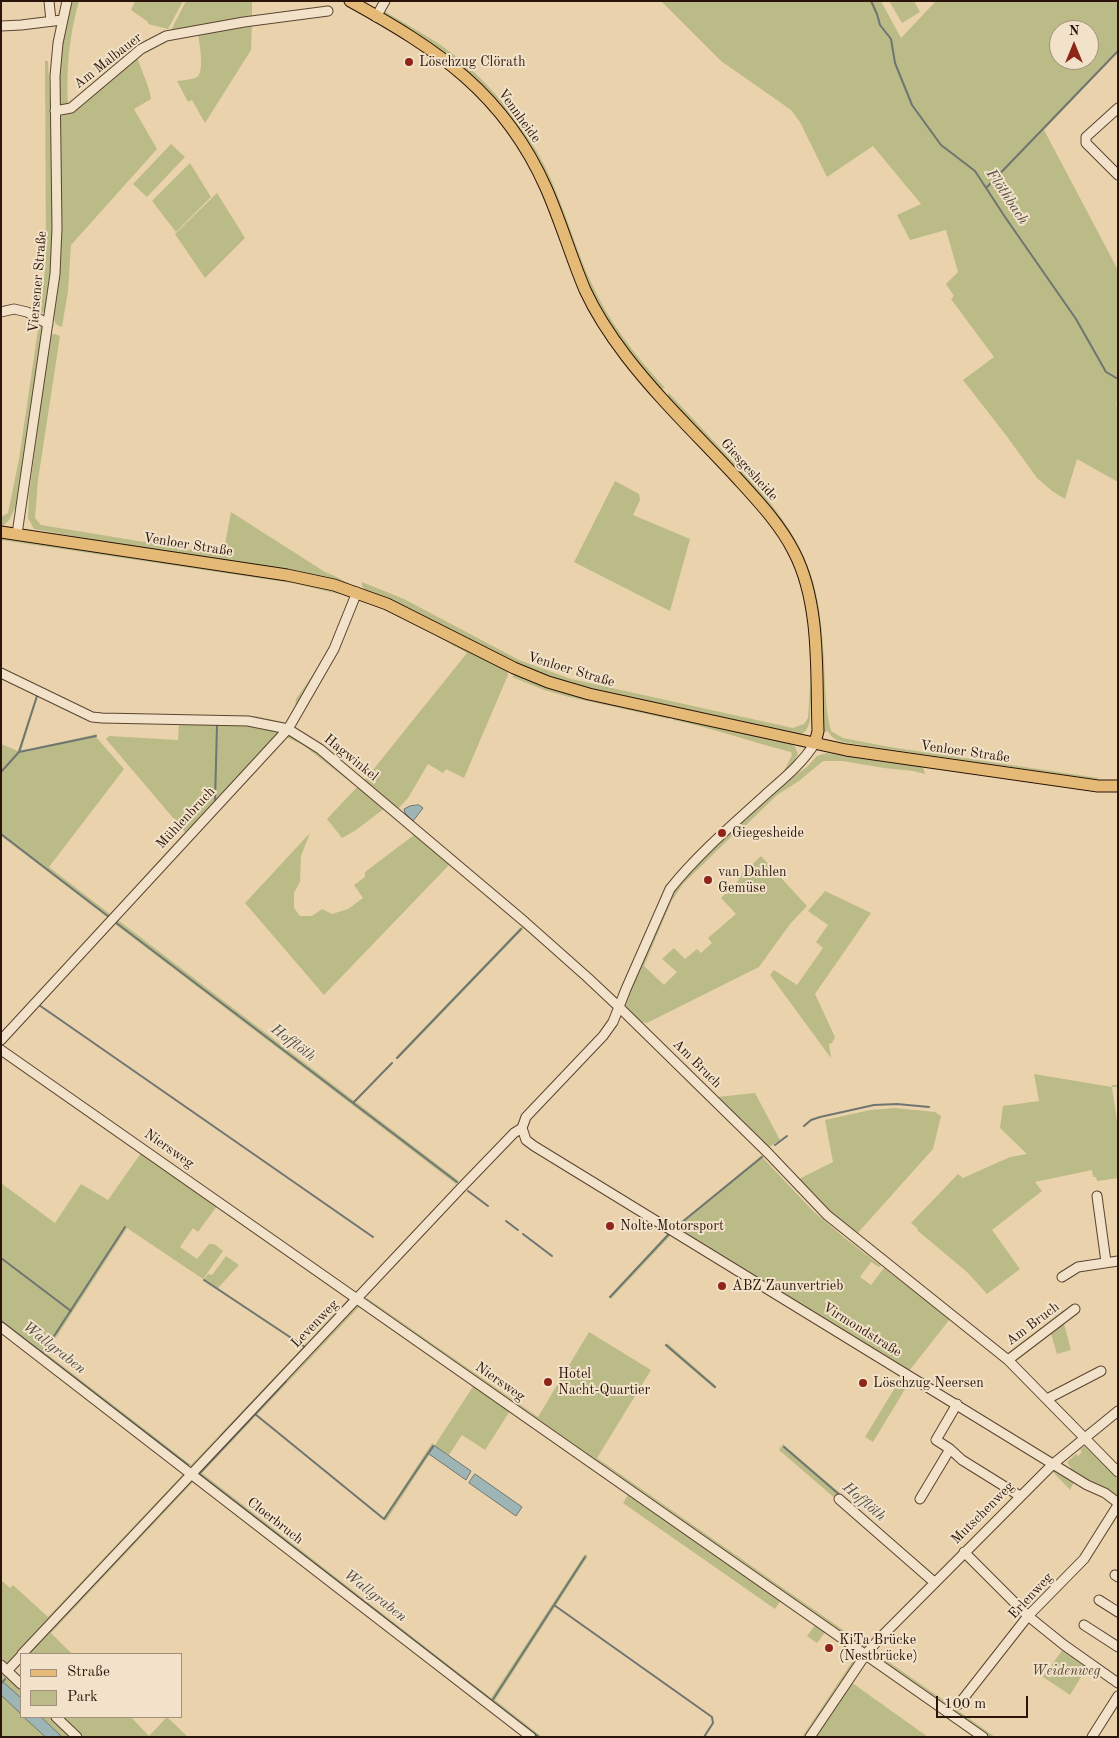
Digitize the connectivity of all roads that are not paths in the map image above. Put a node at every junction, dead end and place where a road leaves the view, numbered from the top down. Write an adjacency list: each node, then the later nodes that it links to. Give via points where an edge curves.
1 (49, 1): 9 (street)
2 (67, 1): 8 (street, Viersener Straße)
3 (339, 1): 5 (main road, Vennheide)
4 (385, 1): 7 (street)
5 (353, 4): 7 (main road, Vennheide)
6 (328, 11): 12 (street, Am Malbauer, via 166,36 141,49 70,108)
7 (376, 17): 14 (main road, Vennheide, via 453,65 499,112 524,147 541,179)
8 (62, 20): 9 (street); 12 (street, Viersener Straße, via 55,71)
9 (50, 21): 10 (street)
10 (1, 26)
11 (1118, 108): 13 (street, via 1086,137 1086,143)
12 (55, 112): 16 (street, Viersener Straße, via 56,253)
13 (1118, 176)
14 (570, 251): 22 (main road, Giesgesheide, via 600,319 627,358 761,504 795,553 813,618 818,731)
15 (1, 312): 16 (street, via 14,309 27,312)
16 (48, 324): 18 (street, Viersener Straße)
17 (1, 532): 18 (main road, Venloer Straße)
18 (18, 534): 19 (main road, Venloer Straße, via 287,575)
19 (357, 592): 21 (street, Mühlenbruch, via 334,649); 22 (main road, Venloer Straße, via 548,682 589,694)
20 (1, 672): 21 (street, Hagwinkel, via 92,717 248,721)
21 (288, 729): 24 (street, Hagwinkel, via 320,749 360,781); 25 (street, Mühlenbruch)
22 (815, 743): 23 (main road, Venloer Straße, via 927,762); 24 (street, via 797,767 709,848 670,889)
23 (1118, 786)
24 (619, 1007): 27 (street, Levenweg, via 603,1036 526,1117); 35 (street, Am Bruch, via 827,1215)
25 (1, 1040)
26 (1, 1050): 32 (street, Niersweg)
27 (522, 1128): 32 (street, Levenweg, via 480,1168); 38 (street, Virmondstraße, via 526,1140 534,1146)
28 (1097, 1196): 30 (street)
29 (1118, 1261): 30 (street)
30 (1106, 1262): 31 (street, via 1078,1266)
31 (1062, 1277)
32 (358, 1299): 44 (street, Levenweg); 57 (street, Niersweg)
33 (1075, 1309): 35 (street, Am Bruch)
34 (1, 1327): 44 (street, Cloerbruch)
35 (1008, 1360): 37 (street, Am Bruch)
36 (1101, 1371): 37 (street)
37 (1047, 1399): 40 (street, Am Bruch)
38 (956, 1404): 41 (street, via 936,1440); 42 (street, Virmondstraße)
39 (1118, 1411): 40 (street, Mutschenweg)
40 (1084, 1437): 42 (street, Mutschenweg); 43 (street, Am Bruch)
41 (950, 1449): 45 (street); 47 (street)
42 (1053, 1464): 45 (street, Mutschenweg); 48 (street, Virmondstraße, via 1105,1493)
43 (1118, 1472)
44 (192, 1475): 56 (street, Levenweg); 66 (street, Cloerbruch)
45 (1020, 1496): 49 (street, Mutschenweg)
46 (839, 1499): 50 (street)
47 (920, 1499)
48 (1118, 1504): 53 (street, Erlenweg, via 1079,1566)
49 (964, 1552): 50 (street, Mutschenweg); 53 (street)
50 (934, 1582): 57 (street, Mutschenweg)
51 (1099, 1600): 52 (street)
52 (1118, 1612)
53 (1028, 1616): 61 (street); 63 (street, Erlenweg)
54 (1084, 1626): 55 (street)
55 (1118, 1647)
56 (24, 1653)
57 (866, 1654): 67 (street, Mutschenweg); 68 (street, Niersweg)
58 (20, 1656): 59 (street, Levenweg)
59 (4, 1668): 60 (street)
60 (20, 1683)
61 (1118, 1683)
62 (1118, 1696): 69 (street)
63 (959, 1704)
64 (57, 1718): 65 (street)
65 (77, 1737)
66 (531, 1737)
67 (810, 1737)
68 (983, 1737)
69 (1092, 1737)

